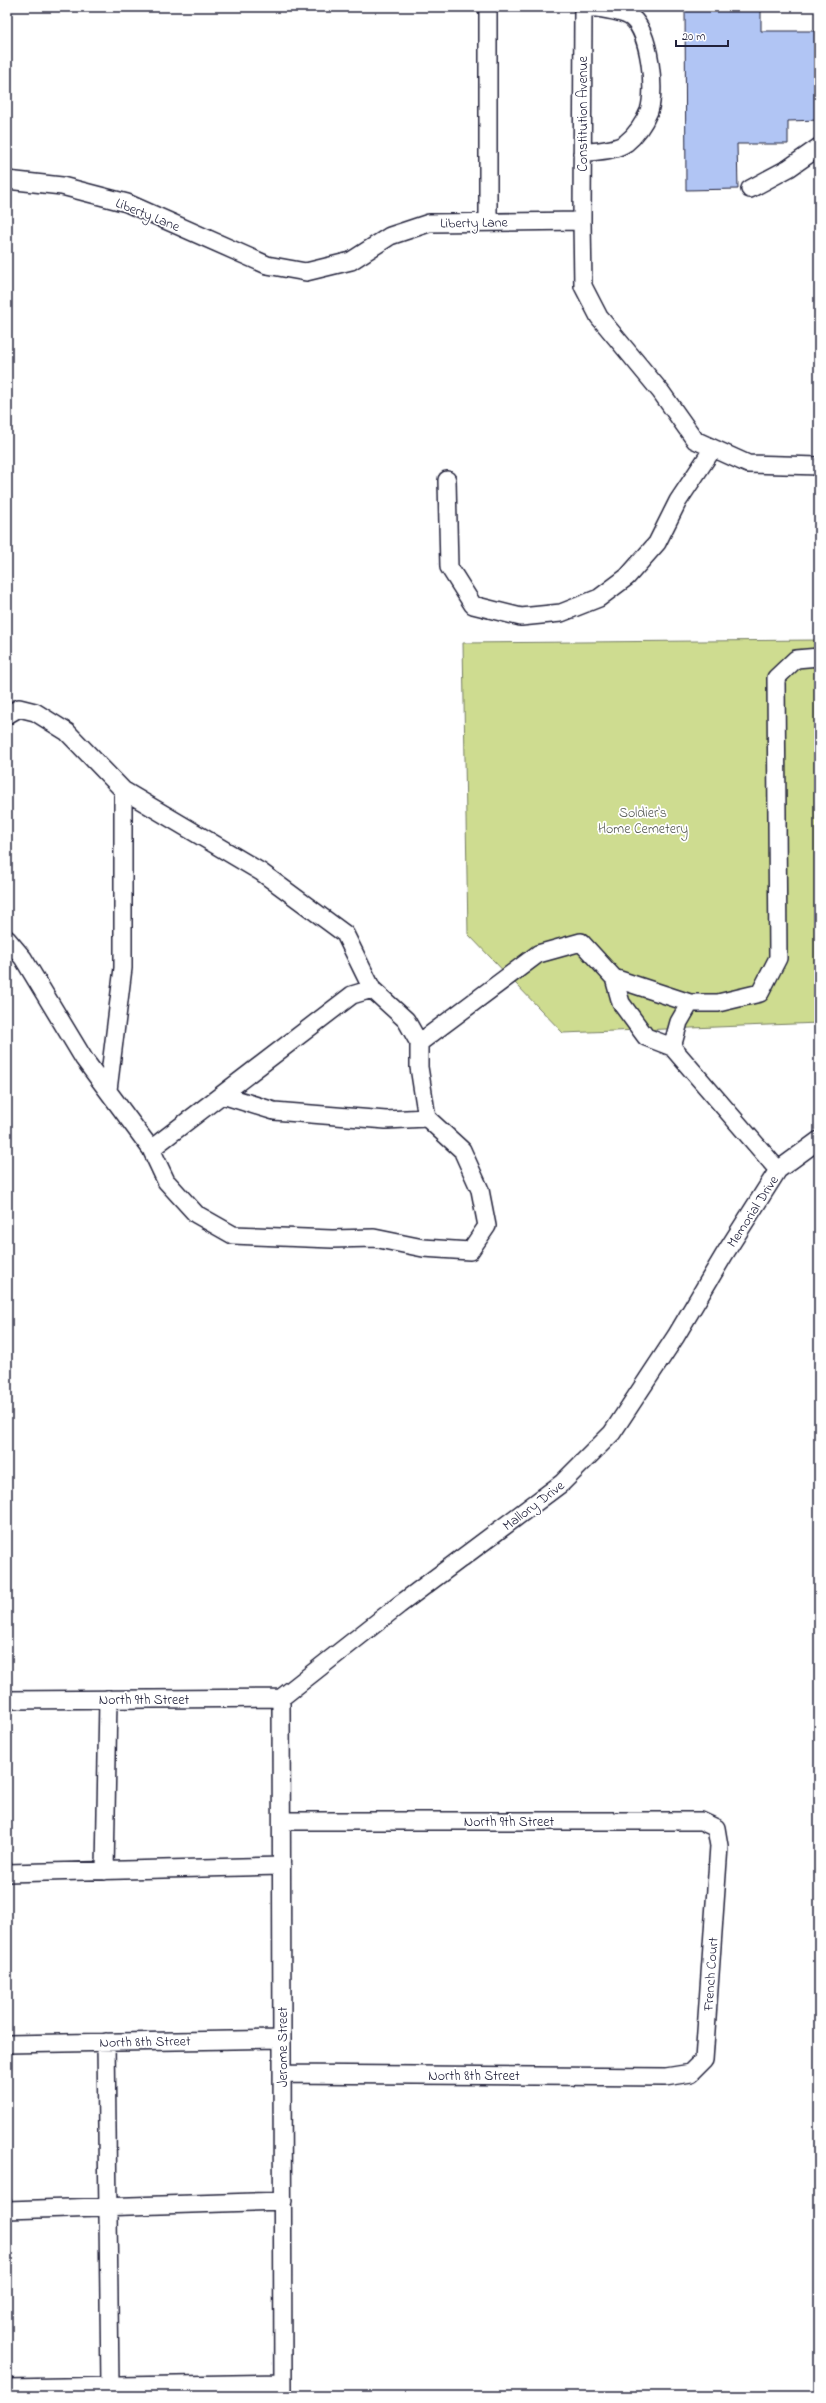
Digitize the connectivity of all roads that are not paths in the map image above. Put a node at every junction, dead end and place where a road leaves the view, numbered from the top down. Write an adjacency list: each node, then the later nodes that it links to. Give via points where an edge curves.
1 (488, 7): 9 (street)
2 (583, 7): 5 (street, Constitution Avenue)
3 (588, 7): 5 (street, via 631,17 642,28 650,55 651,80 649,109 639,130 625,144 608,150)
4 (819, 147): 7 (street, via 789,168)
5 (582, 153): 8 (street, Constitution Avenue)
6 (7, 180): 9 (street, Liberty Lane, via 62,186 126,203 267,265 306,272 351,261 390,236 429,223)
7 (750, 189)
8 (582, 221): 9 (street, Liberty Lane); 10 (street, via 583,286 599,317 661,392 695,440)
9 (488, 222)
10 (712, 450): 11 (street, via 748,464); 12 (street, via 678,501 657,543 627,578 599,598 561,613 520,617 473,604 449,566)
11 (819, 466)
12 (446, 480)
13 (819, 657): 19 (street, via 796,659 776,678 778,958 760,993 718,1003)
14 (7, 715): 15 (street, via 19,708 30,711 67,732)
15 (123, 790): 18 (street, via 261,872 345,934); 22 (street, via 123,968)
16 (7, 940): 22 (street, via 23,958 84,1059)
17 (614, 978): 19 (street); 20 (street, via 581,942 538,954); 21 (street, via 621,1003 646,1037)
18 (372, 988): 20 (street, via 406,1020); 23 (street, via 352,995)
19 (690, 1003): 21 (street, via 679,1022)
20 (419, 1043): 24 (street, via 419,1067)
21 (672, 1047): 27 (street)
22 (108, 1090): 26 (street)
23 (222, 1094): 24 (street, via 274,1111 386,1120); 26 (street)
24 (428, 1118): 26 (street, via 462,1150 480,1190 487,1226 470,1251 423,1248 374,1238 232,1235 196,1214 166,1181)
25 (819, 1140): 27 (street, Memorial Drive)
26 (151, 1149)
27 (778, 1170): 28 (street, Memorial Drive)
28 (724, 1255): 29 (street, Mallory Drive, via 676,1336 612,1433 562,1483 399,1605)
29 (281, 1698): 30 (street, North 9th Street); 32 (street, Jerome Street)
30 (108, 1699): 31 (street, North 9th Street); 35 (street)
31 (7, 1700)
32 (282, 1821): 33 (street, North 9th Street, via 701,1821 716,1828); 34 (street, Jerome Street)
33 (719, 1846): 41 (street, French Court, via 704,2060 691,2073)
34 (282, 1866): 35 (street); 37 (street, Jerome Street)
35 (105, 1871): 36 (street)
36 (7, 1873)
37 (282, 2039): 38 (street, North 8th Street); 40 (street, Jerome Street)
38 (106, 2042): 39 (street, North 8th Street); 43 (street)
39 (7, 2044)
40 (282, 2074): 41 (street, North 8th Street); 42 (street, Jerome Street)
41 (666, 2077)
42 (283, 2201): 43 (street); 47 (street, Jerome Street)
43 (108, 2207): 44 (street); 45 (street)
44 (7, 2210)
45 (110, 2386): 46 (street); 47 (street)
46 (7, 2388)
47 (283, 2390)

